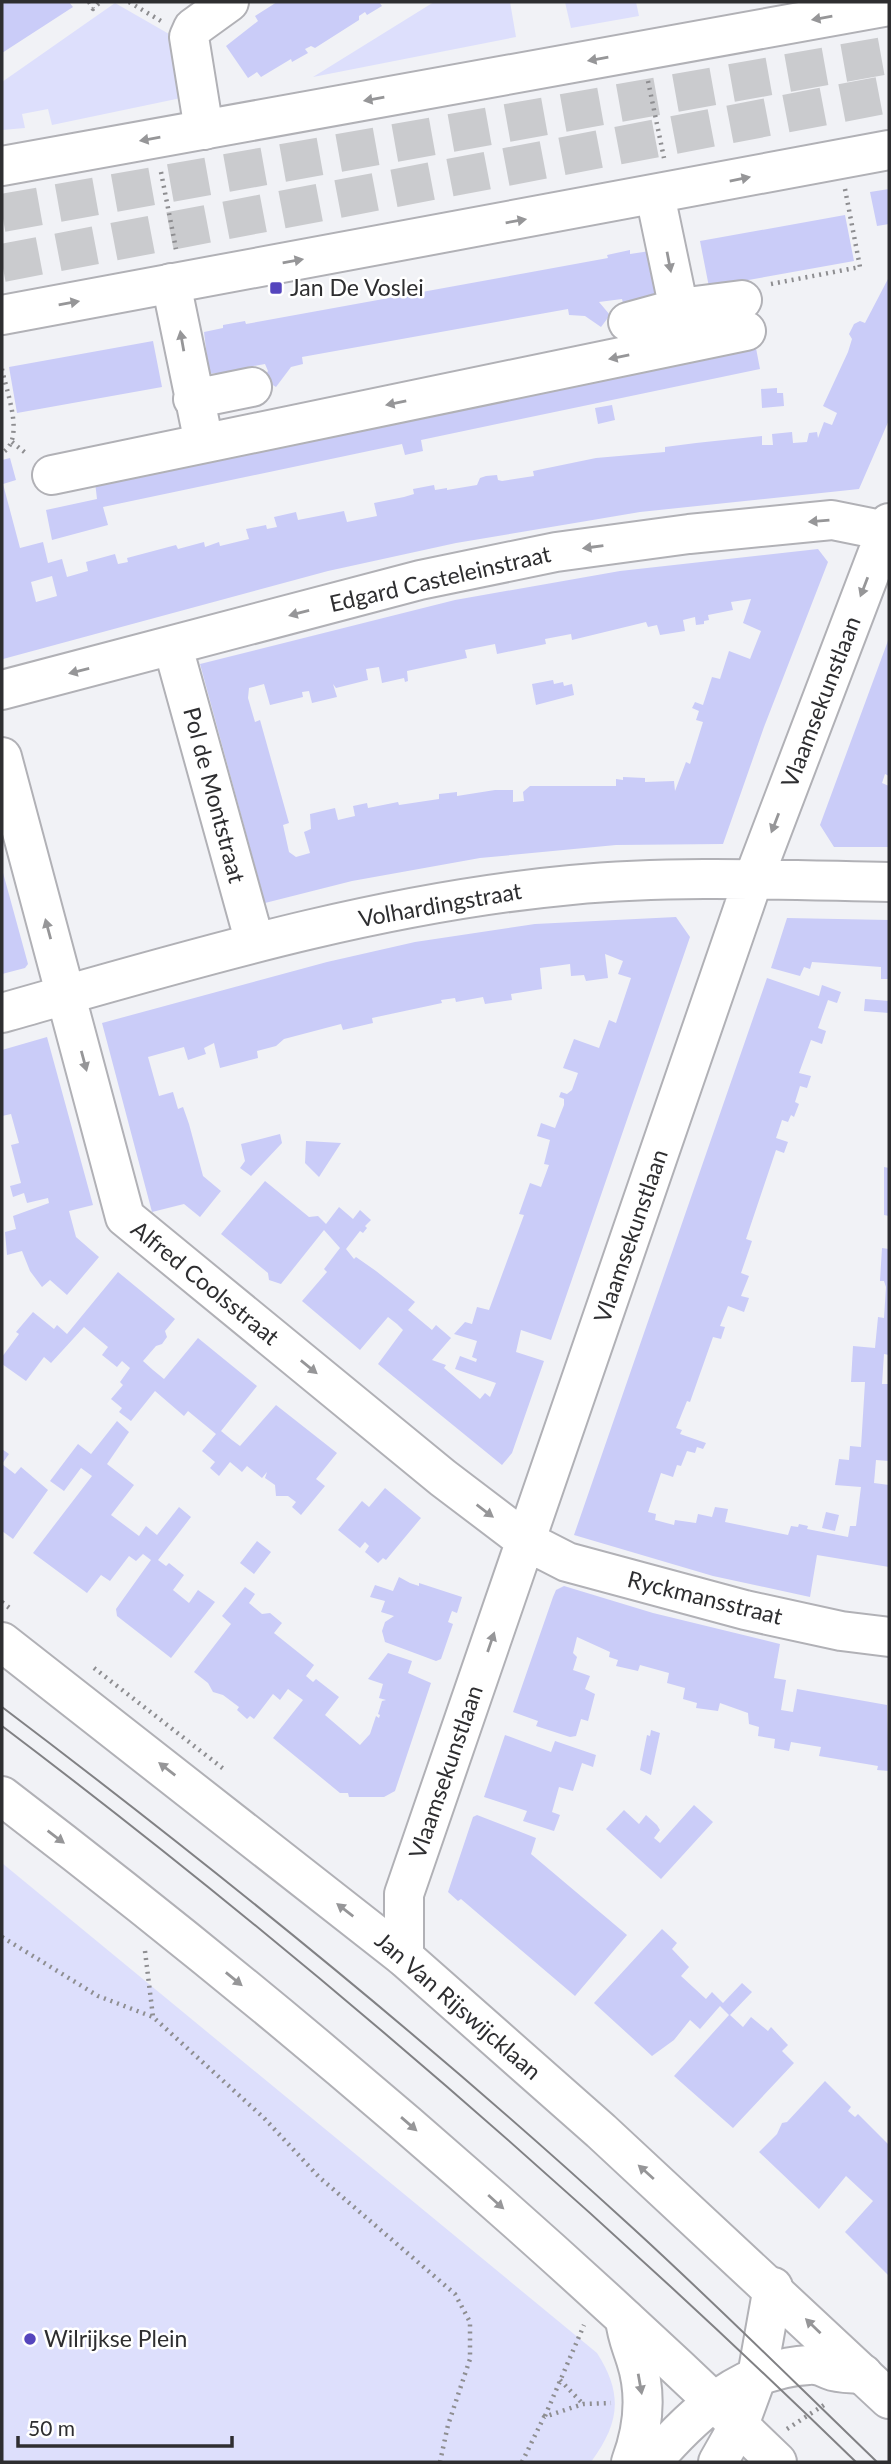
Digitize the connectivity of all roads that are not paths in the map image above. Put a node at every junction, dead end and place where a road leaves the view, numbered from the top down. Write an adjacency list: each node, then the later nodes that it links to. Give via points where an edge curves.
1 (229, 2): 3 (street, via 193,28 189,37)
2 (889, 6): 3 (street, one-way to 3)
3 (204, 130): 5 (street, one-way to 5)
4 (889, 150): 6 (street, one-way to 4)
5 (2, 166)
6 (649, 196): 7 (street, one-way to 6); 11 (street, one-way to 11)
7 (175, 271): 8 (street, one-way to 7); 13 (street, one-way to 7)
8 (2, 315)
9 (744, 315): 11 (street)
10 (628, 322): 11 (street)
11 (682, 326): 14 (street, one-way to 14)
12 (252, 387): 13 (street)
13 (192, 399): 14 (street)
14 (204, 443): 15 (street)
15 (52, 475)
16 (887, 527): 17 (street, Edgard Casteleinstraat, one-way to 17, via 832,520 555,552 420,580); 20 (street, Vlaamsekunstlaan, one-way to 20)
17 (173, 647): 18 (street, Edgard Casteleinstraat, one-way to 18); 22 (street, Pol de Montstraat)
18 (2, 690)
19 (2, 757): 23 (street, Alfred Coolsstraat, one-way to 19)
20 (753, 880): 21 (street, Volhardingstraat); 22 (street, Volhardingstraat, via 648,880 508,892 379,913); 25 (street, Vlaamsekunstlaan)
21 (889, 882)
22 (255, 943): 23 (street, Volhardingstraat)
23 (66, 995): 24 (street, Volhardingstraat); 25 (street, Alfred Coolsstraat, one-way to 25, via 125,1217)
24 (2, 1013)
25 (526, 1541): 26 (street, Ryckmansstraat, via 566,1562 745,1610); 29 (street, Vlaamsekunstlaan, one-way to 25, via 404,1894)
26 (889, 1637)
27 (2, 1642): 29 (street, Jan Van Rijswijcklaan, one-way to 27)
28 (2, 1796): 31 (street, one-way to 31, via 346,2071)
29 (404, 1957): 30 (street, Jan Van Rijswijcklaan, one-way to 29)
30 (773, 2287): 32 (street); 33 (street, Jan Van Rijswijcklaan, one-way to 30)
31 (625, 2319): 34 (street); 35 (street, one-way to 35, via 643,2401 638,2445)
32 (757, 2376): 33 (street, via 810,2365); 34 (street)
33 (876, 2386)
34 (748, 2434): 36 (street, via 685,2424); 37 (street)
35 (631, 2462)
36 (652, 2462)
37 (718, 2462)

